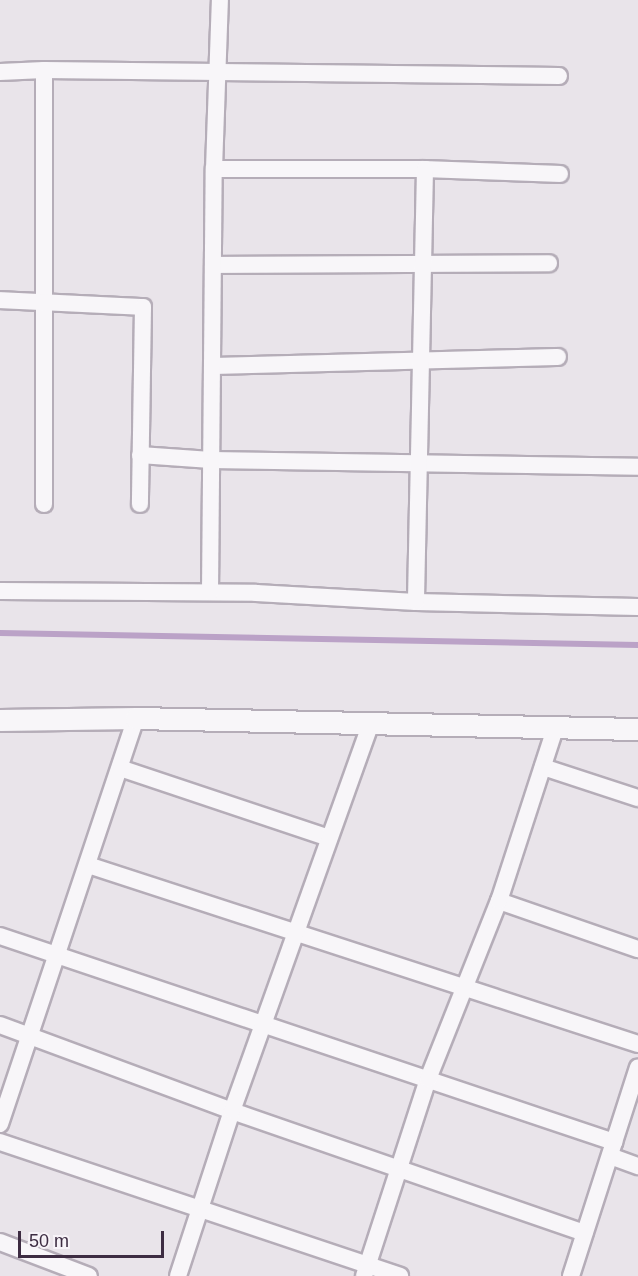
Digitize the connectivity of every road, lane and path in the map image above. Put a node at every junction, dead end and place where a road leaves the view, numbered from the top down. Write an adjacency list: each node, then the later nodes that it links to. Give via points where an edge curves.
1 (220, 0): 4 (street)
2 (44, 70): 3 (street); 4 (street); 13 (street)
3 (0, 72)
4 (217, 72): 5 (street); 6 (street)
5 (559, 76)
6 (214, 169): 7 (street); 11 (street)
7 (424, 169): 8 (street); 10 (street)
8 (560, 174)
9 (549, 262): 10 (street)
10 (424, 263): 11 (street); 15 (street)
11 (213, 265): 16 (street)
12 (0, 300): 13 (street)
13 (44, 301): 17 (street, via 143,307); 21 (street)
14 (558, 357): 15 (street)
15 (422, 361): 16 (street); 19 (street)
16 (212, 366): 18 (street)
17 (140, 455): 18 (street); 22 (street)
18 (211, 460): 19 (street); 24 (street)
19 (420, 463): 20 (street); 25 (street)
20 (638, 467)
21 (44, 504)
22 (140, 504)
23 (0, 591): 24 (street)
24 (210, 592): 25 (street)
25 (416, 602): 26 (street)
26 (638, 607)
27 (136, 718): 28 (street); 29 (street); 33 (street)
28 (0, 720)
29 (370, 722): 30 (street); 35 (street)
30 (556, 726): 31 (street); 32 (street)
31 (638, 729)
32 (543, 767): 34 (street); 37 (street)
33 (120, 768): 35 (street); 36 (street)
34 (638, 798)
35 (329, 838): 38 (street)
36 (88, 865): 38 (street); 41 (street)
37 (498, 901): 40 (street); 42 (street)
38 (295, 932): 42 (street); 43 (street)
39 (0, 936): 41 (street)
40 (638, 948)
41 (59, 955): 43 (street); 45 (street)
42 (462, 986): 46 (street); 48 (street)
43 (263, 1024): 48 (street); 49 (street)
44 (0, 1025): 45 (street)
45 (32, 1036): 49 (street); 50 (street)
46 (638, 1044)
47 (638, 1070): 52 (street)
48 (428, 1079): 52 (street); 54 (street)
49 (232, 1111): 54 (street); 55 (street)
50 (0, 1124)
51 (0, 1142): 55 (street)
52 (612, 1149): 53 (street); 56 (street)
53 (638, 1166)
54 (398, 1168): 56 (street); 58 (street)
55 (198, 1209): 58 (street); 60 (street)
56 (585, 1233): 62 (street)
57 (0, 1242): 59 (street)
58 (365, 1271): 61 (street)
59 (89, 1276)
60 (178, 1276)
61 (400, 1276)
62 (571, 1276)

